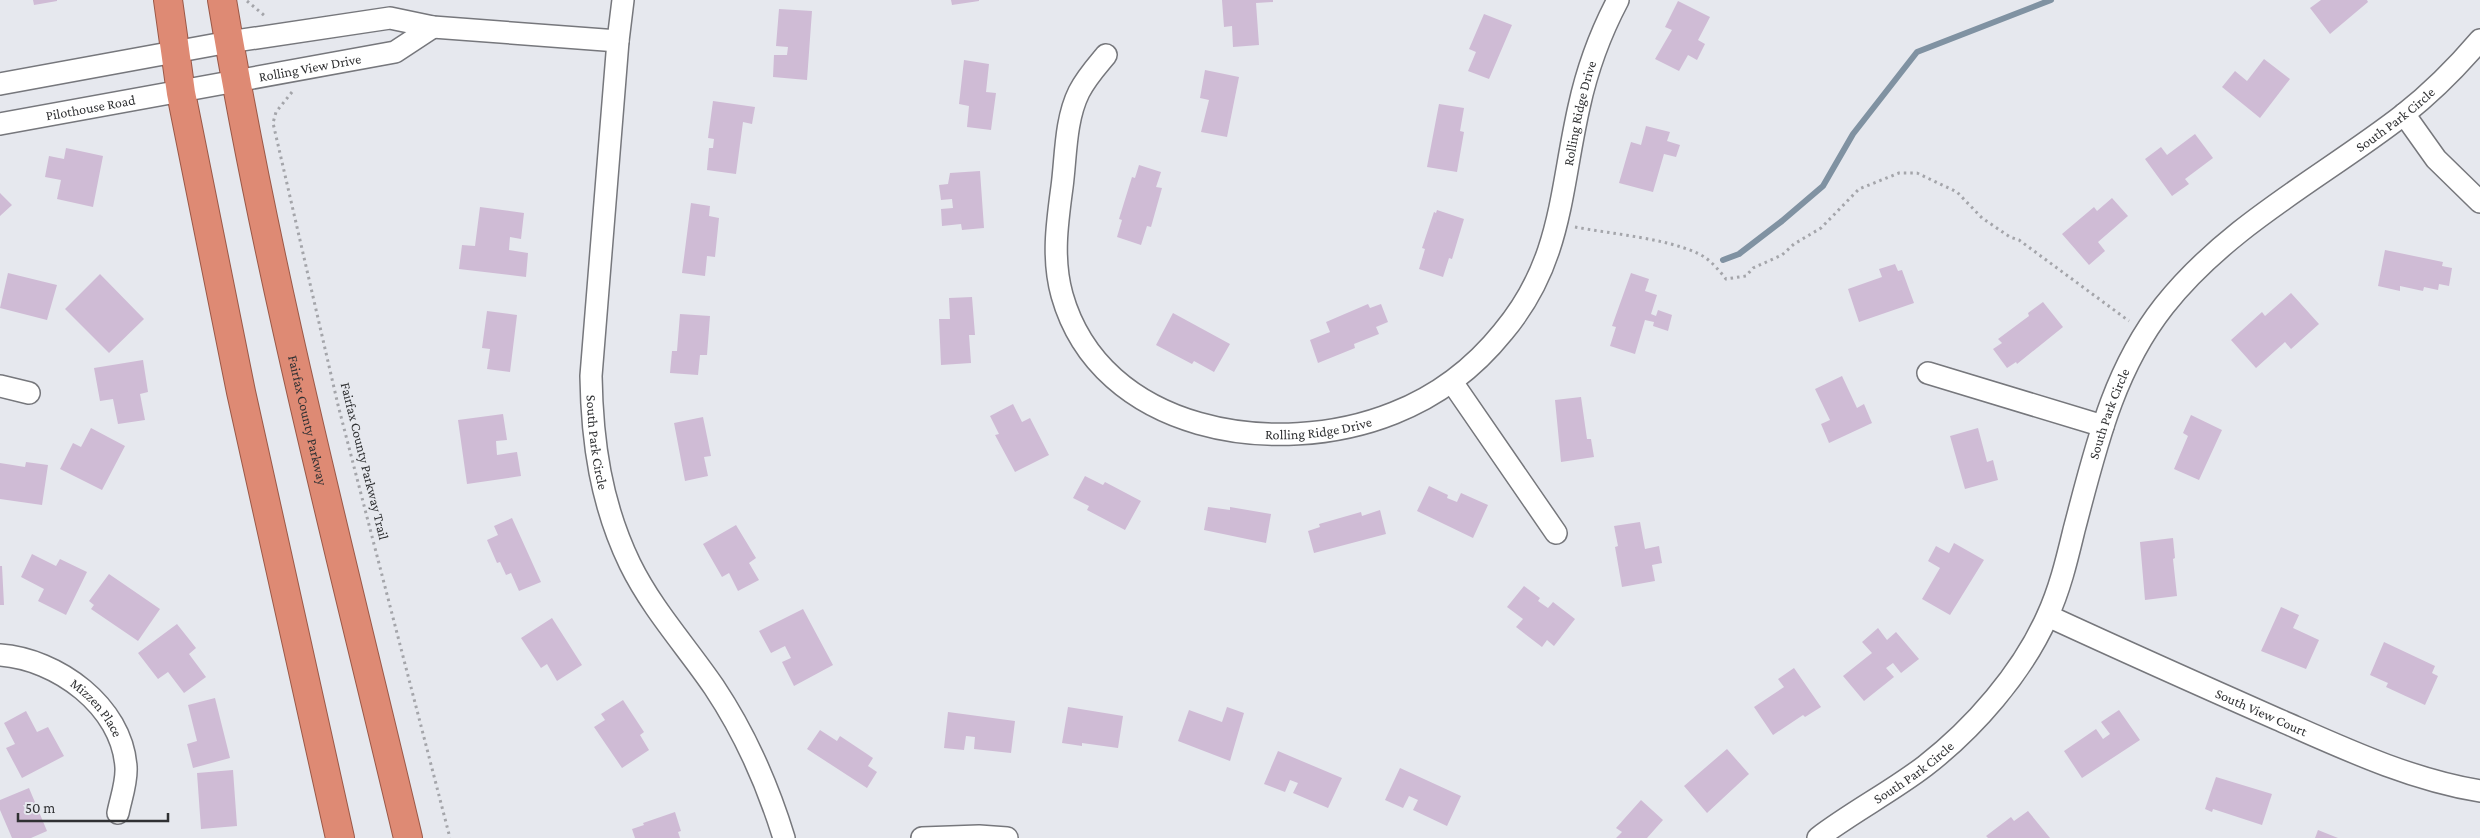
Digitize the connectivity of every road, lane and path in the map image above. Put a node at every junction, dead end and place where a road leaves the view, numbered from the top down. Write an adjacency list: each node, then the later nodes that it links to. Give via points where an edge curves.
1 (168, 0): 11 (highway)
2 (222, 0): 10 (highway, Fairfax County Parkway)
3 (246, 0): 6 (path)
4 (623, 0): 9 (street, South Park Circle)
5 (1618, 0): 20 (street, Rolling Ridge Drive, via 1592,60 1579,107)
6 (266, 16)
7 (433, 27): 9 (street); 10 (street, via 390,18); 13 (street, Rolling View Drive, via 395,52)
8 (2480, 40): 17 (street, South Park Circle)
9 (618, 41): 35 (street, South Park Circle, via 591,376 598,473 611,518 630,565 658,612 734,720 753,758)
10 (229, 42): 11 (street); 13 (highway, Fairfax County Parkway)
11 (175, 53): 14 (street); 15 (highway)
12 (1106, 55): 23 (street, Rolling Ridge Drive, via 1084,83 1071,114 1056,232 1056,257 1062,296 1074,326 1111,378 1128,392 1186,420 1239,432 1291,434 1334,430 1376,420 1420,402)
13 (235, 81): 15 (street, Rolling View Drive); 33 (highway, Fairfax County Parkway, via 273,271 332,532)
14 (0, 84)
15 (181, 93): 18 (street, Pilothouse Road); 32 (highway, via 241,392)
16 (292, 93): 34 (path, Fairfax County Parkway Trail, via 276,112 273,123 338,405)
17 (2404, 114): 19 (street, via 2436,160); 21 (street, South Park Circle, via 2212,255 2163,307)
18 (0, 124)
19 (2480, 202)
20 (1558, 224): 21 (path, via 1672,244 1698,253 1715,265 1726,279 1746,276 1761,263 1782,256 1794,244 1821,228 1860,189 1899,173 1917,173 1957,192 1982,218 2018,240); 23 (street, Rolling Ridge Drive, via 1542,270 1525,302 1504,331)
21 (2145, 334): 26 (street, South Park Circle, via 2122,374)
22 (1928, 373): 26 (street)
23 (1452, 382): 27 (street)
24 (0, 386): 25 (street)
25 (29, 393)
26 (2102, 426): 28 (street, South Park Circle, via 2061,580)
27 (1556, 533)
28 (2048, 616): 30 (street, South View Court, via 2390,768 2444,785); 38 (street, South Park Circle, via 1997,695 1957,739 1924,766)
29 (0, 655): 31 (street, Mizzen Place, via 34,662 59,673 96,703 114,729 123,750 126,773)
30 (2480, 792)
31 (118, 813)
32 (340, 838)
33 (408, 838)
34 (450, 838)
35 (784, 838)
36 (922, 838): 37 (street)
37 (1007, 838)
38 (1818, 838)

